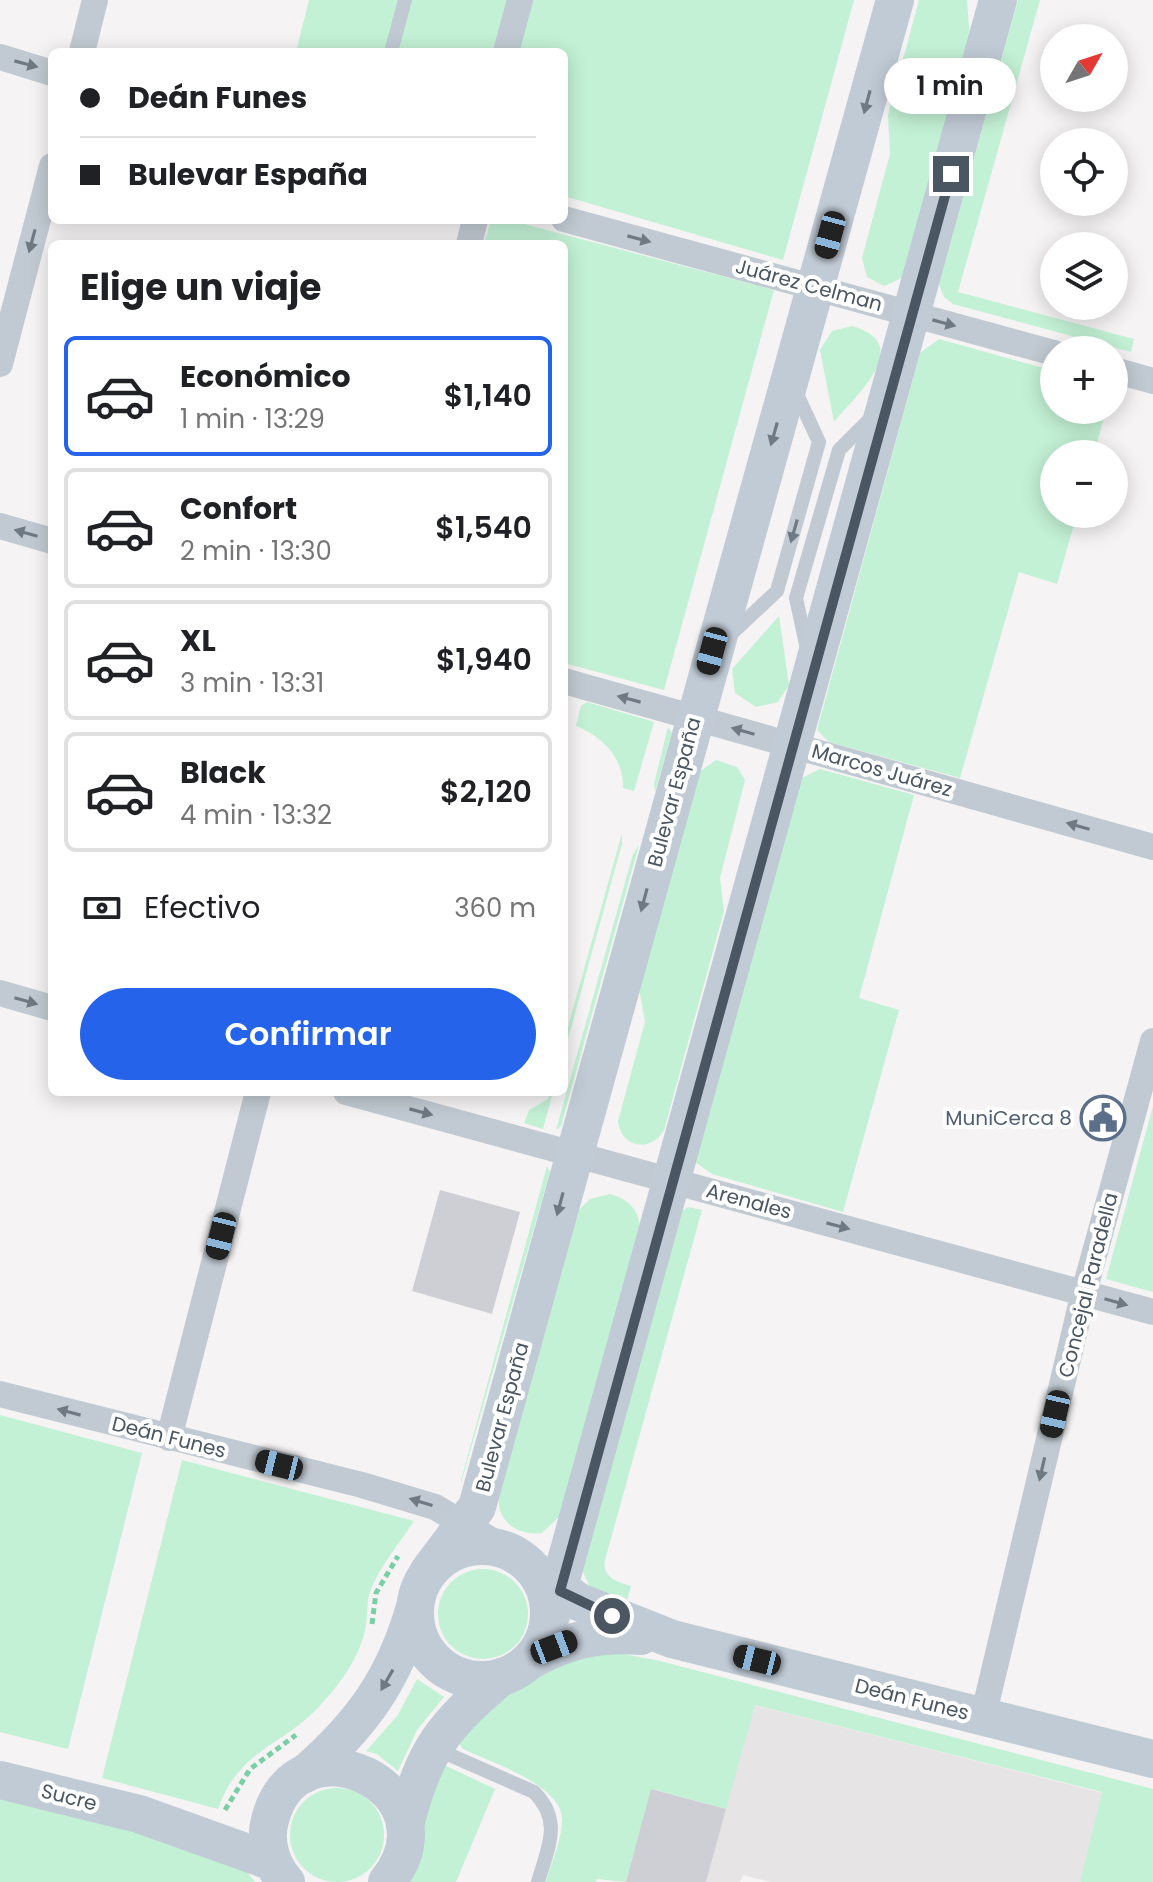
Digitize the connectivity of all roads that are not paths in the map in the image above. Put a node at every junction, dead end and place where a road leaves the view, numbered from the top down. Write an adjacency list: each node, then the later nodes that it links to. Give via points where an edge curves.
1 (95, 0): 6 (street)
2 (405, 0): 7 (lane)
3 (520, 0): 8 (street)
4 (895, 0): 13 (main road, Bulevar España, one-way to 13)
5 (998, 0): 14 (main road)
6 (83, 48)
7 (392, 48)
8 (507, 48)
9 (0, 57): 10 (street, one-way to 10)
10 (48, 72)
11 (48, 181): 16 (street, one-way to 16)
12 (568, 220): 13 (street, Juárez Celman, one-way to 13)
13 (816, 287): 14 (street, Juárez Celman); 22 (main road, Bulevar España, one-way to 22)
14 (912, 314): 15 (street, Juárez Celman, one-way to 15); 23 (main road)
15 (1040, 349)
16 (0, 364)
17 (1128, 374): 18 (street)
18 (1153, 381)
19 (0, 526): 20 (street, one-way to 19)
20 (48, 540)
21 (568, 682): 22 (street, Marcos Juárez, one-way to 21)
22 (694, 717): 23 (street, Marcos Juárez, one-way to 22); 30 (main road, Bulevar España, one-way to 30)
23 (792, 745): 24 (street, Marcos Juárez, one-way to 23); 31 (main road)
24 (1153, 847)
25 (0, 993): 26 (street, one-way to 26)
26 (48, 1007)
27 (1153, 1041): 32 (street, Concejal Paradella)
28 (257, 1096): 35 (street)
29 (361, 1096): 30 (street, Arenales, one-way to 30)
30 (574, 1154): 31 (street, Arenales); 36 (main road, Bulevar España, one-way to 36, via 477,1507)
31 (672, 1180): 32 (street, Arenales, one-way to 32); 38 (main road)
32 (1084, 1292): 33 (street, Arenales, one-way to 33); 42 (street, Concejal Paradella, one-way to 42)
33 (1153, 1312)
34 (0, 1394): 35 (street, Deán Funes, one-way to 34)
35 (169, 1438): 36 (street, Deán Funes, one-way to 35, via 435,1507 362,1485)
36 (466, 1523): 37 (main road, Bulevar España); 38 (street, Deán Funes)
37 (429, 1571): 38 (main road, via 453,1552 473,1546 494,1547); 39 (main road)
38 (536, 1572): 40 (main road, Deán Funes, via 579,1602); 41 (main road)
39 (415, 1607): 41 (main road, via 420,1639 440,1665 469,1679); 45 (main road, one-way to 45, via 403,1648 380,1693)
40 (672, 1639): 41 (main road, Deán Funes, via 598,1635); 42 (main road, Deán Funes)
41 (526, 1656): 43 (main road, via 448,1725)
42 (983, 1717): 44 (main road, Deán Funes)
43 (432, 1747): 49 (main road); 52 (lane, via 534,1792 544,1802 553,1831)
44 (1153, 1759)
45 (305, 1774): 47 (main road); 49 (main road, via 327,1767 368,1774 386,1787)
46 (0, 1780): 48 (main road, Sucre)
47 (274, 1805): 48 (main road, Sucre, via 253,1819 230,1824); 50 (main road, via 268,1843)
48 (139, 1814): 50 (main road, Sucre)
49 (405, 1825): 51 (main road, via 404,1848)
50 (281, 1876)
51 (387, 1882)
52 (538, 1882)

